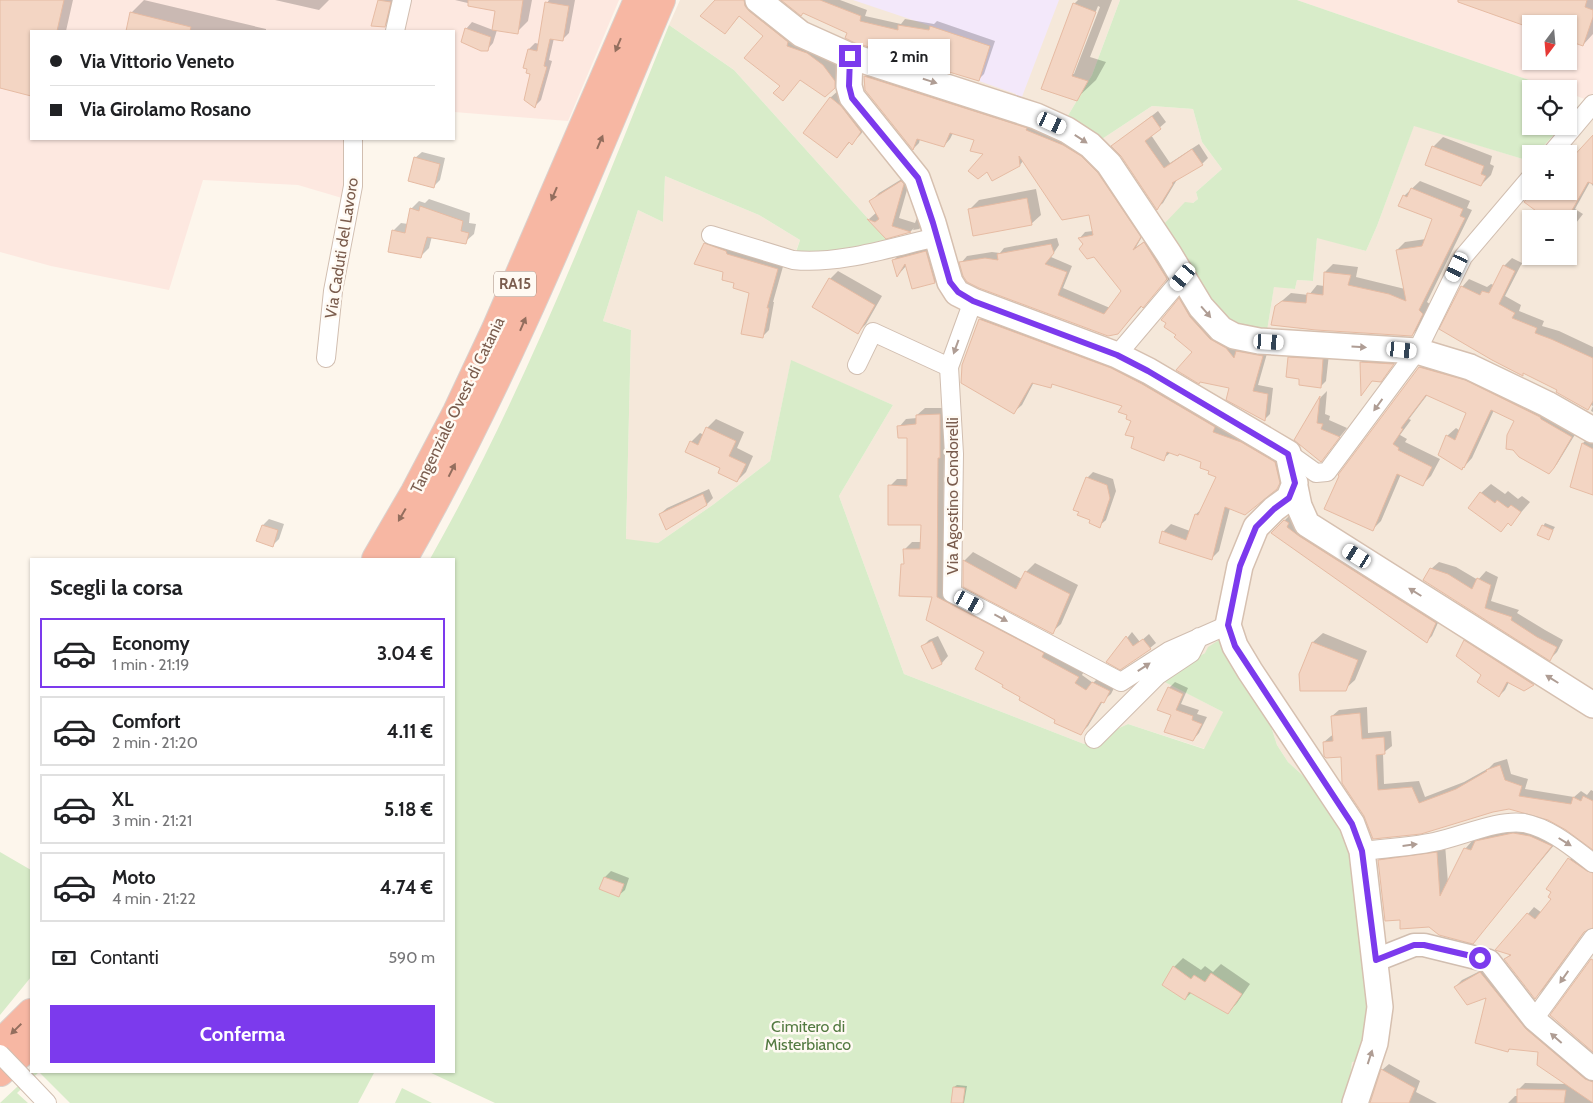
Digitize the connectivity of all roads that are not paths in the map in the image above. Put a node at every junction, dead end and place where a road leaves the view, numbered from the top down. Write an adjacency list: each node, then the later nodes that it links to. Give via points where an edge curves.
1 (402, 0): 5 (street)
2 (638, 0): 22 (highway, Tangenziale Ovest di Catania / RA15, one-way to 22, via 496,329 415,492)
3 (661, 0): 23 (highway, Tangenziale Ovest di Catania / RA15, one-way to 3, via 472,431 517,337)
4 (758, 0): 6 (main road, via 801,34)
5 (395, 30)
6 (850, 56): 12 (main road, via 852,98 918,178); 13 (main road, one-way to 13, via 1036,116 1090,145 1109,164)
7 (1593, 104): 9 (street)
8 (353, 140): 17 (street, Via Caduti del Lavoro, via 353,186 333,291)
9 (1559, 145)
10 (1522, 188): 15 (street, via 1463,257)
11 (711, 235): 12 (street, via 802,261 843,258)
12 (936, 236): 14 (main road, via 950,282 958,292)
13 (1183, 277): 15 (main road, one-way to 15, via 1201,307 1221,329 1234,336 1259,341); 16 (street)
14 (973, 301): 16 (main road); 19 (street, Via Agostino Condorelli, one-way to 19)
15 (1417, 351): 20 (main road, via 1470,367); 21 (street, one-way to 21, via 1327,472)
16 (1117, 355): 21 (main road, via 1288,454)
17 (326, 358)
18 (857, 365): 19 (street, via 873,332)
19 (949, 368): 25 (street, Via Agostino Condorelli, one-way to 25, via 954,454 952,593 1121,682 1168,651)
20 (1593, 430)
21 (1306, 478): 24 (main road, via 1256,527 1240,566); 26 (main road, one-way to 21, via 1306,524 1300,506)
22 (377, 558)
23 (404, 558)
24 (1228, 625): 25 (street, Via Agostino Condorelli); 28 (main road, via 1235,646 1250,671 1352,824)
25 (1200, 637): 27 (street, via 1191,653 1158,675)
26 (1593, 706)
27 (1094, 739)
28 (1362, 851): 29 (street, one-way to 29, via 1432,843 1503,823 1522,823 1565,841); 31 (main road)
29 (1593, 863)
30 (1593, 938): 33 (street, one-way to 33)
31 (1376, 960): 33 (street, via 1414,945 1424,945 1489,961); 40 (main road, one-way to 31, via 1378,1026 1380,1007)
32 (30, 1014): 34 (highway, one-way to 34)
33 (1534, 1019): 37 (street, one-way to 33)
34 (0, 1044)
35 (30, 1045): 38 (highway)
36 (0, 1054): 39 (street, bridge)
37 (1593, 1069)
38 (0, 1072)
39 (47, 1103)
40 (1355, 1103)

